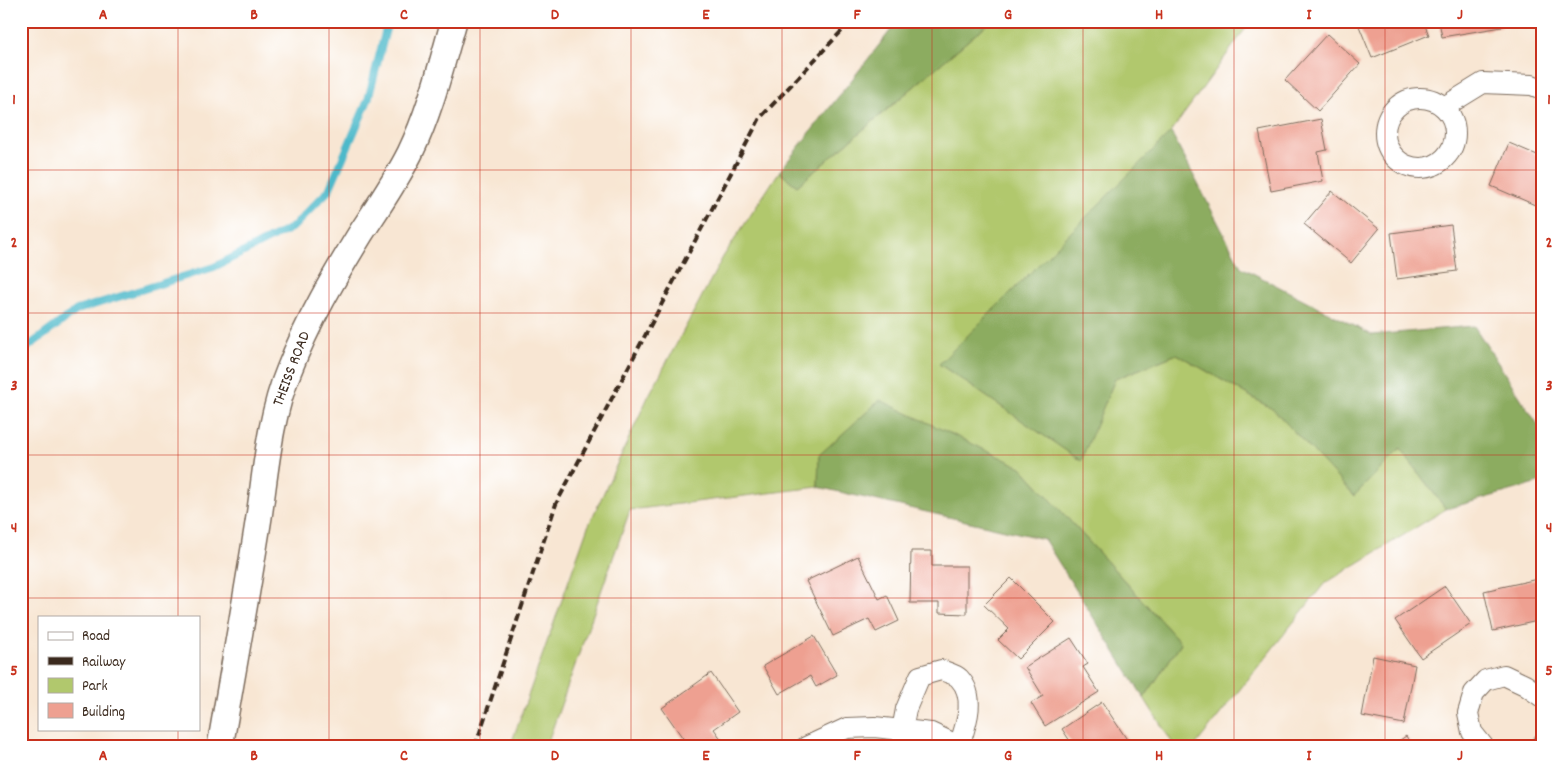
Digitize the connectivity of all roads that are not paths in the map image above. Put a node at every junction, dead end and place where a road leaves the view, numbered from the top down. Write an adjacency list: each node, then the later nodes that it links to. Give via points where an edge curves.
1 (454, 21): 7 (street, THEISS ROAD, via 410,154 343,262 303,336 288,372 267,459)
2 (1542, 89): 3 (street, via 1532,85 1482,83)
3 (1444, 107)
4 (1542, 696): 9 (street, via 1504,675 1486,680 1474,693 1468,713 1472,732)
5 (902, 730): 6 (street, via 931,733); 6 (street, via 906,708 920,676 941,670 958,678 969,702); 8 (street, via 847,728)
6 (960, 746)
7 (220, 747)
8 (806, 747)
9 (1484, 747)

